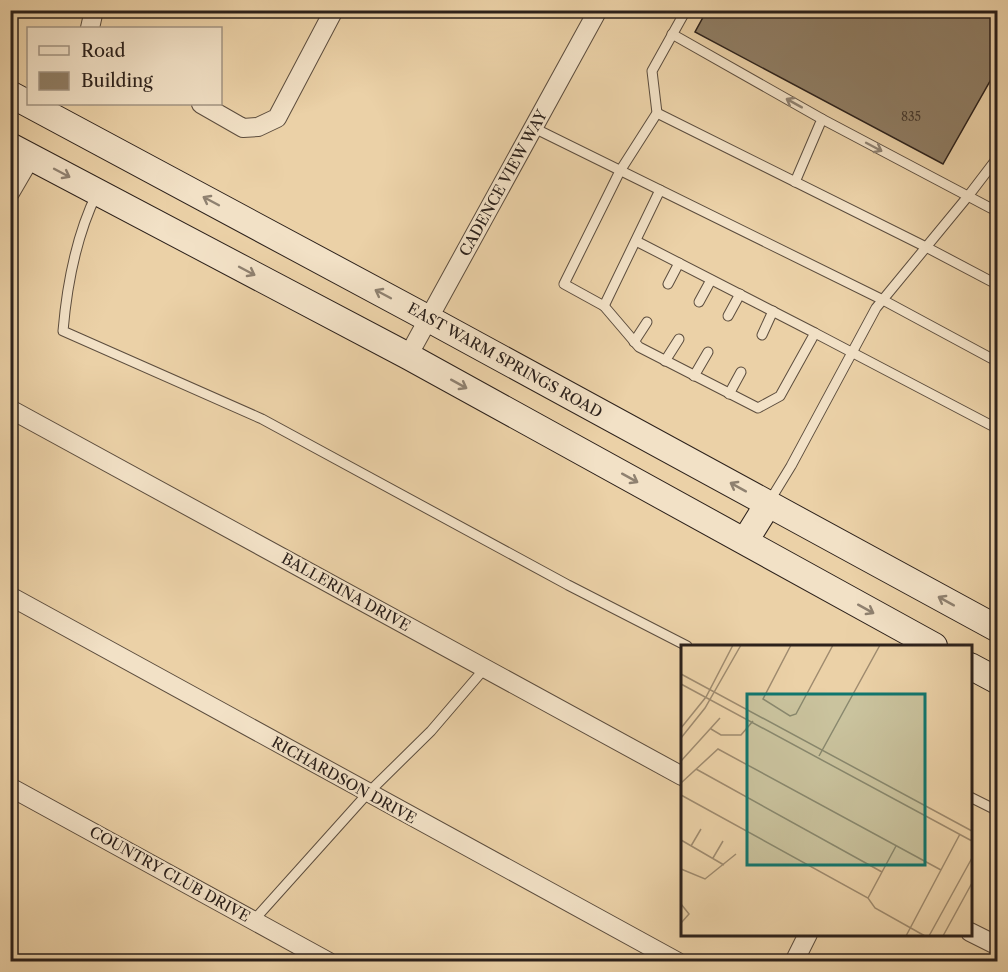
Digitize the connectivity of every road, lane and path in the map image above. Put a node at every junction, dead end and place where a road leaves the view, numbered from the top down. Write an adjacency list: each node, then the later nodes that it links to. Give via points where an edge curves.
1 (94, 10): 5 (street)
2 (334, 10): 10 (street, via 277,118 258,127 243,128)
3 (598, 10): 13 (street, CADENCE VIEW WAY)
4 (686, 10): 6 (lane)
5 (90, 27)
6 (672, 34): 11 (lane, via 652,71); 12 (lane, one-way to 6)
7 (10, 94): 8 (main road, EAST WARM SPRINGS ROAD, one-way to 7)
8 (27, 103)
9 (30, 105): 35 (main road, EAST WARM SPRINGS ROAD, one-way to 9)
10 (203, 105)
11 (657, 113): 16 (lane); 17 (lane)
12 (822, 119): 17 (lane); 21 (lane, one-way to 21)
13 (534, 128): 16 (lane); 35 (street, CADENCE VIEW WAY)
14 (21, 151): 19 (main road, one-way to 19); 20 (street)
15 (998, 157): 21 (lane)
16 (620, 171): 18 (lane); 32 (lane, via 564,284)
17 (795, 182): 24 (lane)
18 (660, 190): 23 (lane); 30 (lane)
19 (97, 191): 43 (main road, one-way to 43); 55 (lane, via 74,256 63,331 262,419)
20 (10, 193)
21 (968, 197): 22 (lane); 24 (lane)
22 (998, 212)
23 (636, 241): 25 (lane); 32 (lane)
24 (926, 247): 28 (lane); 30 (lane)
25 (679, 263): 26 (lane); 27 (lane)
26 (711, 280): 29 (lane); 31 (lane)
27 (668, 284)
28 (998, 285)
29 (740, 294): 33 (lane); 34 (lane)
30 (883, 300): 42 (lane); 45 (lane)
31 (699, 302)
32 (604, 306): 40 (lane)
33 (773, 311): 37 (lane); 38 (lane)
34 (728, 316)
35 (429, 319): 43 (street, CADENCE VIEW WAY); 51 (main road, EAST WARM SPRINGS ROAD, one-way to 35)
36 (647, 321): 40 (lane)
37 (815, 333): 42 (lane); 48 (lane, via 780,396 758,408)
38 (762, 335)
39 (679, 339): 44 (lane)
40 (634, 342): 44 (lane)
41 (708, 352): 47 (lane)
42 (852, 353): 50 (lane); 51 (lane)
43 (408, 356): 52 (main road, one-way to 52)
44 (665, 361): 47 (lane)
45 (998, 362)
46 (741, 372): 48 (lane)
47 (694, 376): 48 (lane)
48 (729, 394)
49 (10, 409): 58 (street, BALLERINA DRIVE)
50 (998, 429)
51 (768, 504): 52 (main road); 54 (main road, EAST WARM SPRINGS ROAD, one-way to 51)
52 (745, 541): 56 (main road, one-way to 56)
53 (10, 596): 62 (street, RICHARDSON DRIVE)
54 (998, 629)
55 (685, 645)
56 (932, 645)
57 (972, 667): 59 (main road)
58 (485, 668): 60 (street, BALLERINA DRIVE); 62 (lane, via 431,731)
59 (998, 681)
60 (681, 775)
61 (10, 787): 65 (street, COUNTRY CLUB DRIVE)
62 (368, 793): 65 (lane); 70 (street, RICHARDSON DRIVE)
63 (972, 798): 64 (lane)
64 (998, 811)
65 (254, 920): 69 (street, COUNTRY CLUB DRIVE)
66 (972, 933): 68 (street)
67 (807, 936): 71 (street)
68 (998, 946)
69 (329, 962)
70 (678, 962)
71 (794, 962)

